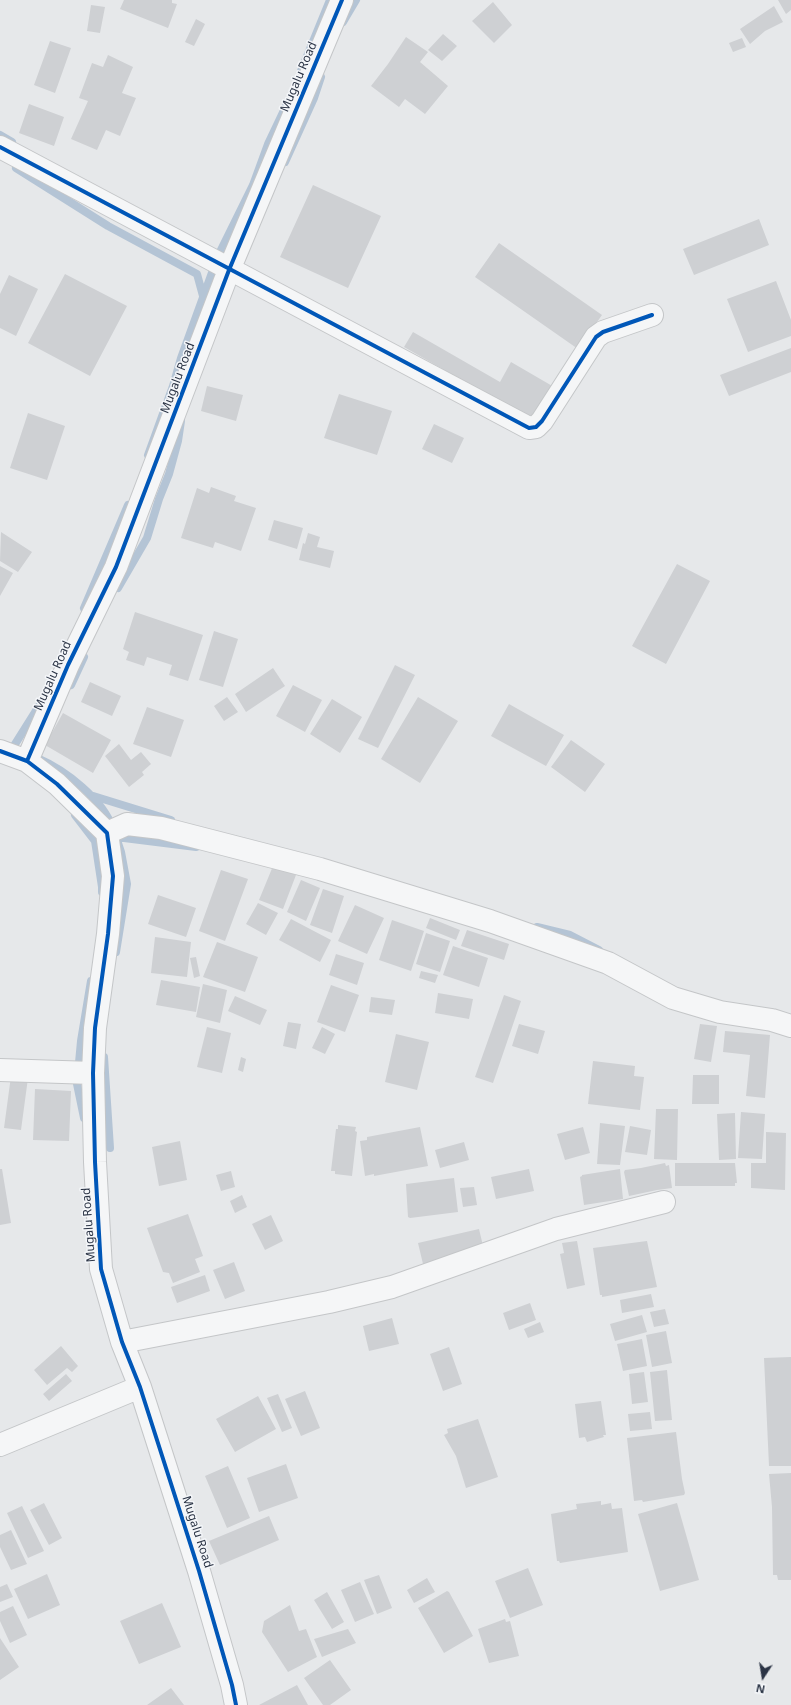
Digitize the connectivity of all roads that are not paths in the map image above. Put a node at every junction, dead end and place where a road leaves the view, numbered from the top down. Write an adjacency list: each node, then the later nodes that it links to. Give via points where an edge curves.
1 (342, 0): 3 (street, Mugalu Road)
2 (0, 147): 3 (street)
3 (229, 270): 4 (street, via 529,428 536,427 542,421 596,336); 6 (street, Mugalu Road, via 116,567 68,665)
4 (652, 315)
5 (0, 751): 6 (street)
6 (27, 761): 7 (street, via 57,784)
7 (107, 833): 8 (street, via 127,824 161,828 320,869 490,921 608,963 673,998 720,1012 772,1020); 10 (street, Mugalu Road, via 113,876 95,1028)
8 (791, 1026)
9 (0, 1070): 10 (street)
10 (94, 1072): 12 (street, Mugalu Road, via 95,1162 101,1269)
11 (664, 1202): 12 (street, via 556,1229 392,1286 329,1302)
12 (122, 1342): 13 (street, Mugalu Road)
13 (140, 1387): 14 (street); 15 (street, Mugalu Road, via 199,1571)
14 (0, 1446)
15 (236, 1705)

